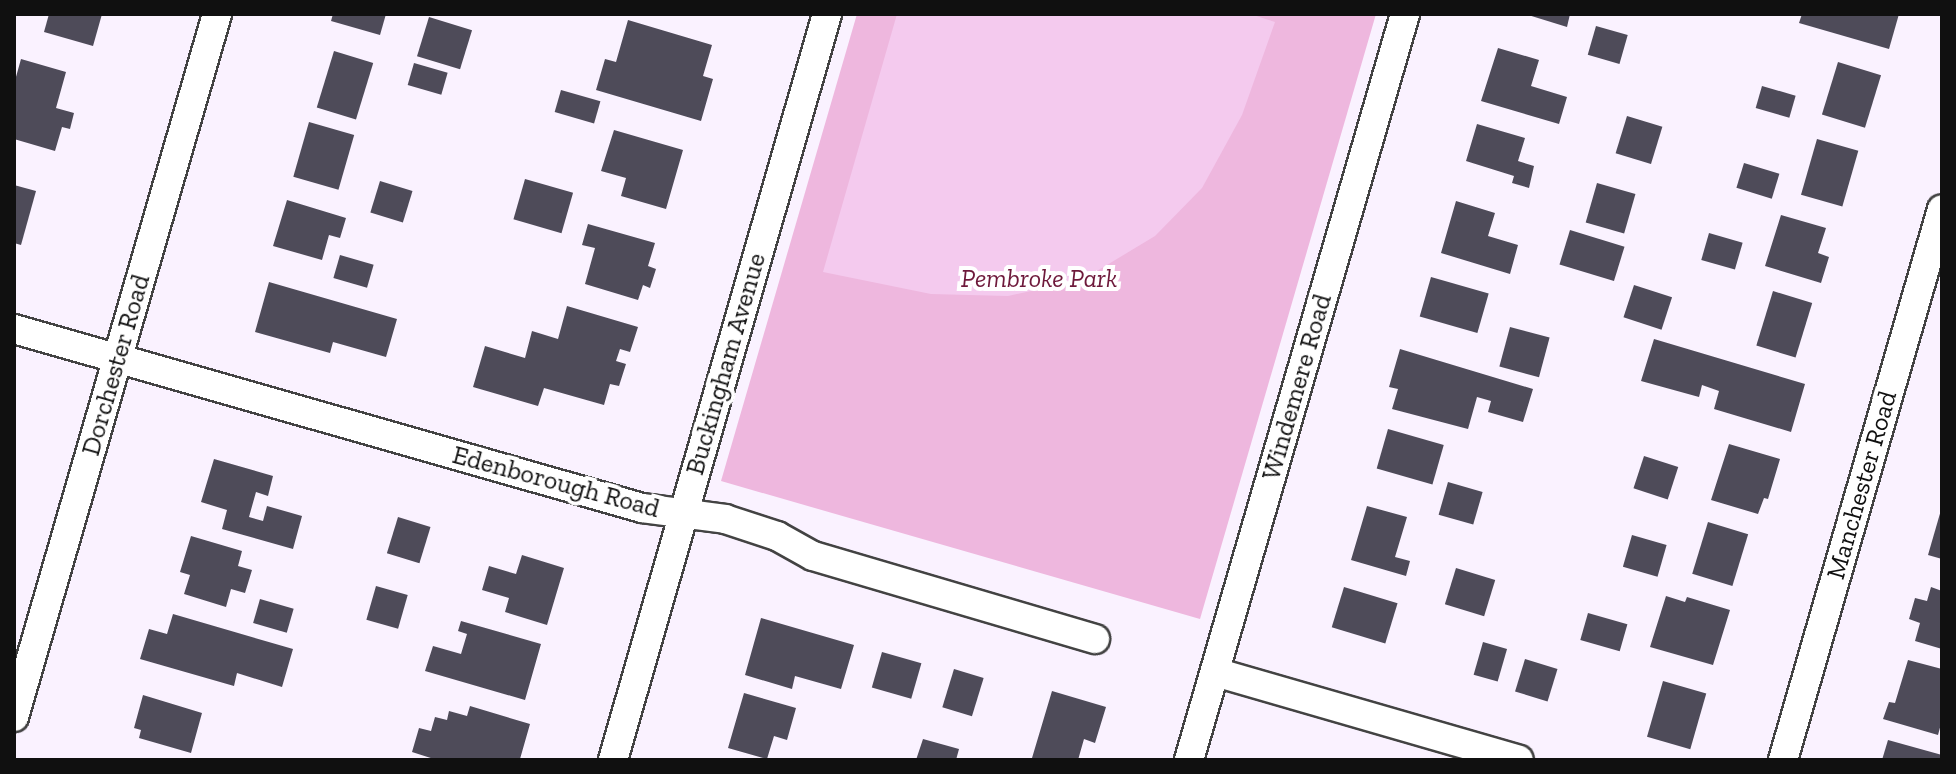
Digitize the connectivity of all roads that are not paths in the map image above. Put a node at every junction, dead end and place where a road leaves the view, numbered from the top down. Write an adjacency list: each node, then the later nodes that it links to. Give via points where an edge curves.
1 (217, 14): 6 (street, Dorchester Road)
2 (827, 14): 7 (street, Buckingham Avenue)
3 (1405, 14): 9 (street, Windemere Road)
4 (1942, 209): 14 (street, Manchester Road)
5 (14, 329): 6 (street, Edenborough Road)
6 (117, 359): 7 (street, Edenborough Road, via 642,508); 10 (street, Dorchester Road)
7 (683, 515): 8 (street, Edenborough Road, via 725,519 777,536 813,556); 11 (street, Buckingham Avenue)
8 (1095, 639)
9 (1215, 672): 12 (street, Windemere Road); 13 (street)
10 (14, 717)
11 (613, 760)
12 (1189, 760)
13 (1519, 760)
14 (1783, 760)

